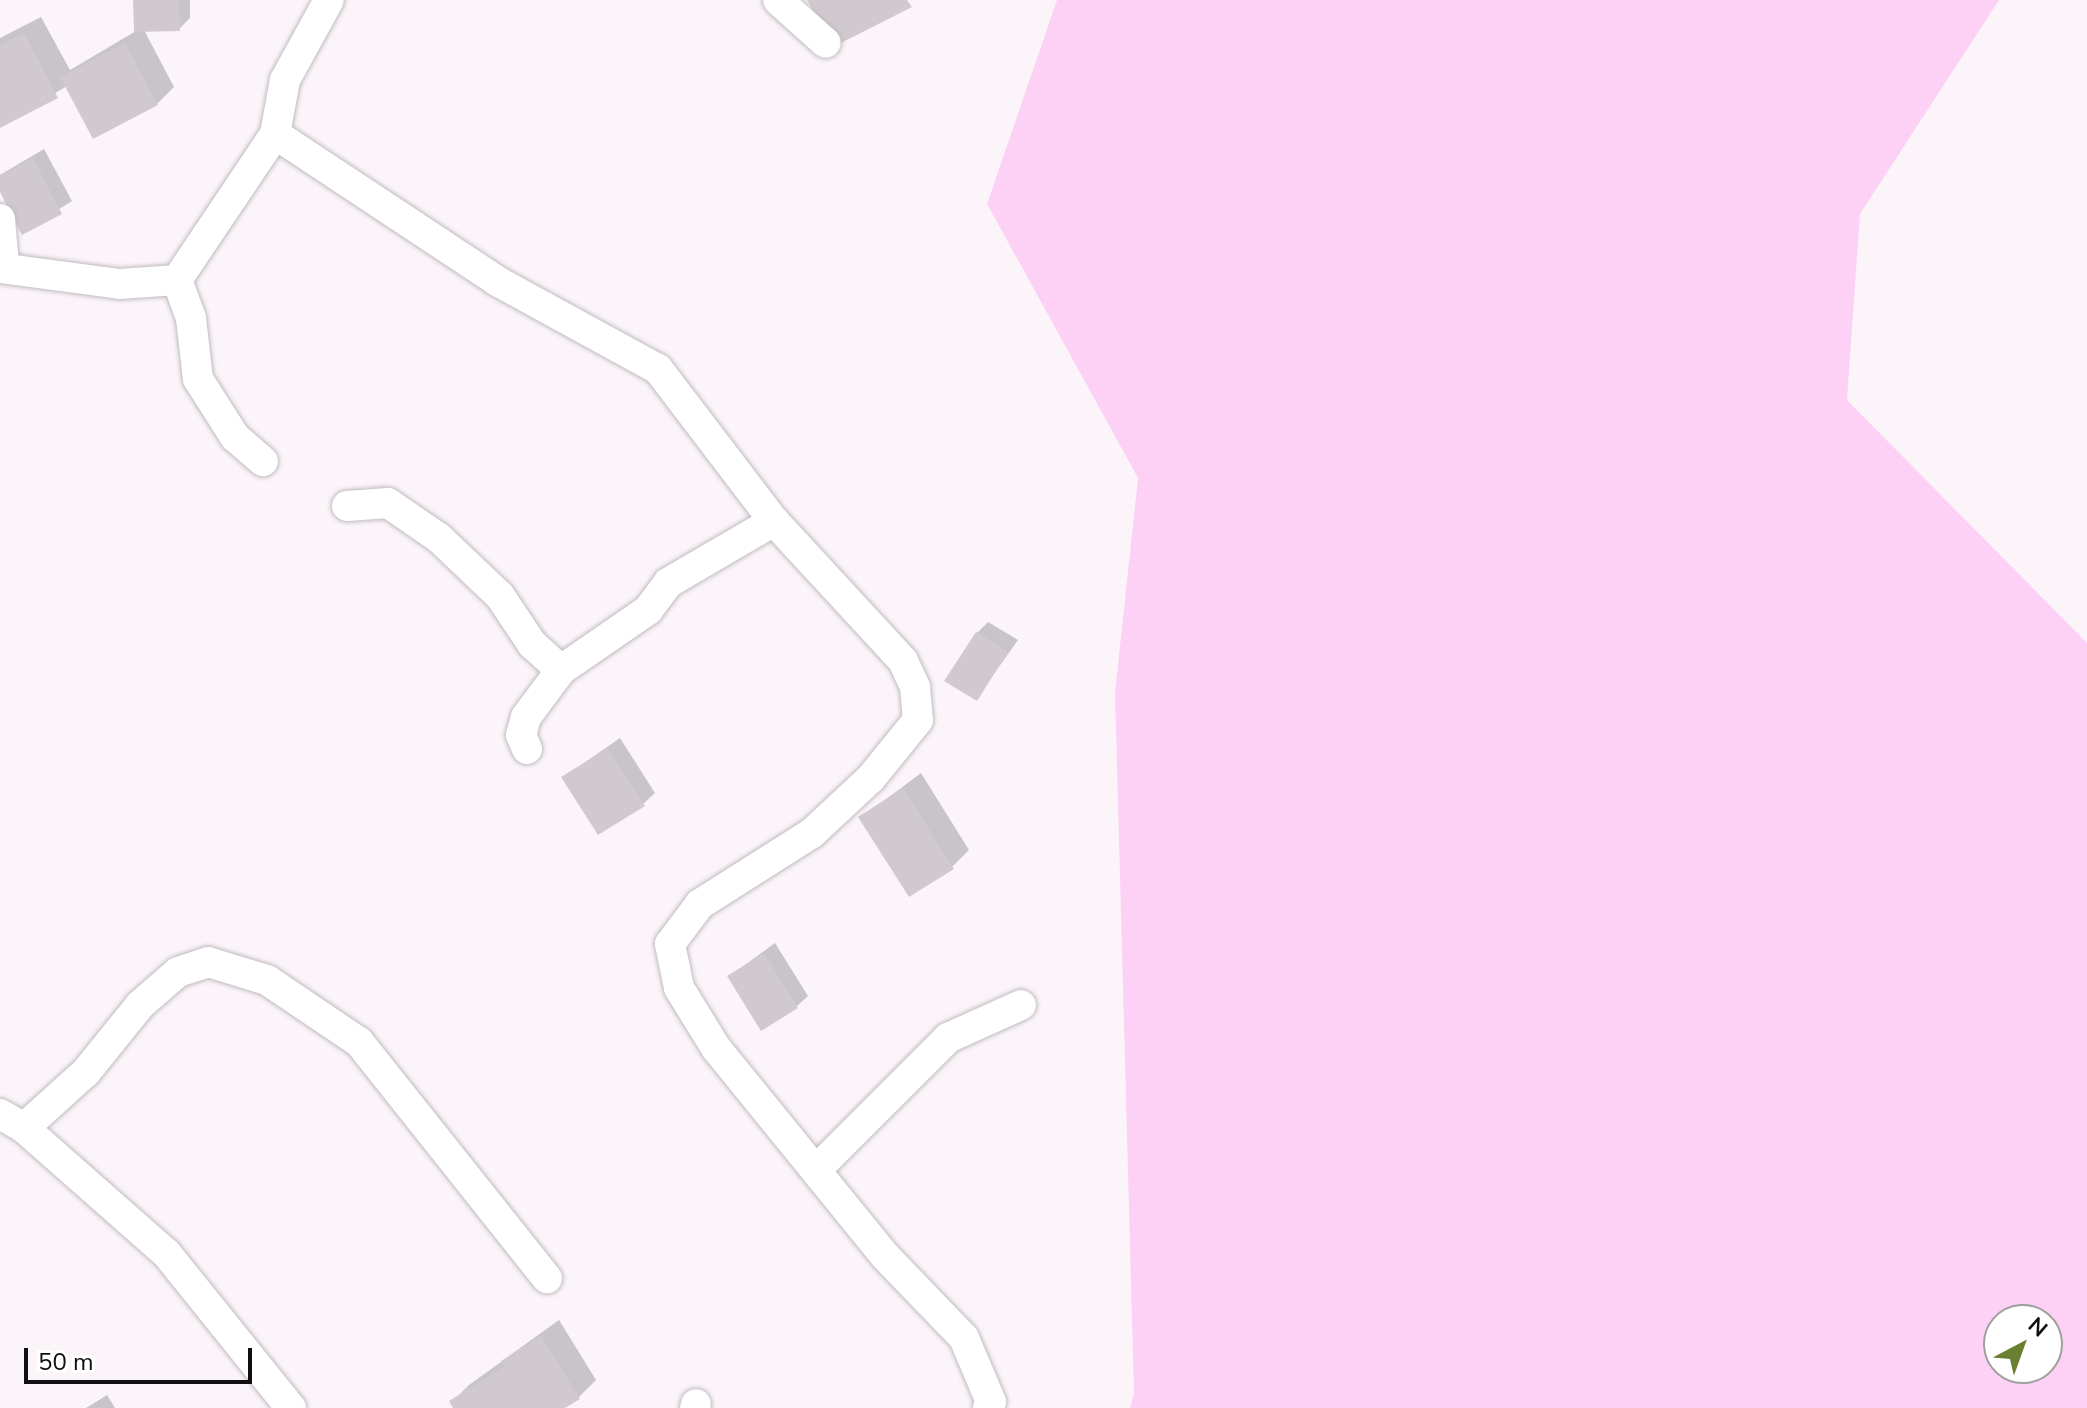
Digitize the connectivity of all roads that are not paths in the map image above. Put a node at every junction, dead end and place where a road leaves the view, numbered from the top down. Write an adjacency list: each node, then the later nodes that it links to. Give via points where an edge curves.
1 (329, 0): 4 (street, via 285,80)
2 (778, 0): 3 (street)
3 (826, 43)
4 (275, 134): 7 (street); 10 (street, via 497,281 658,369)
5 (0, 219): 6 (street)
6 (2, 267): 7 (street, via 120,284)
7 (177, 280): 8 (street, via 191,318 198,379 235,437)
8 (263, 461)
9 (347, 506): 11 (street, via 388,503 439,538 500,596 532,644)
10 (774, 521): 11 (street, via 668,583 648,610); 15 (street, via 903,661 915,687 918,720 871,778 812,833 700,904 670,944 679,988 716,1048)
11 (561, 670): 12 (street, via 526,717 521,735)
12 (527, 749)
13 (1021, 1005): 15 (street, via 948,1038)
14 (12, 1121): 16 (street, via 86,1072 140,1005 178,972 208,962 267,980 359,1042); 17 (street, via 167,1254)
15 (816, 1170): 18 (street, via 886,1257 964,1338 991,1402)
16 (547, 1278)
17 (291, 1408)
18 (988, 1408)

